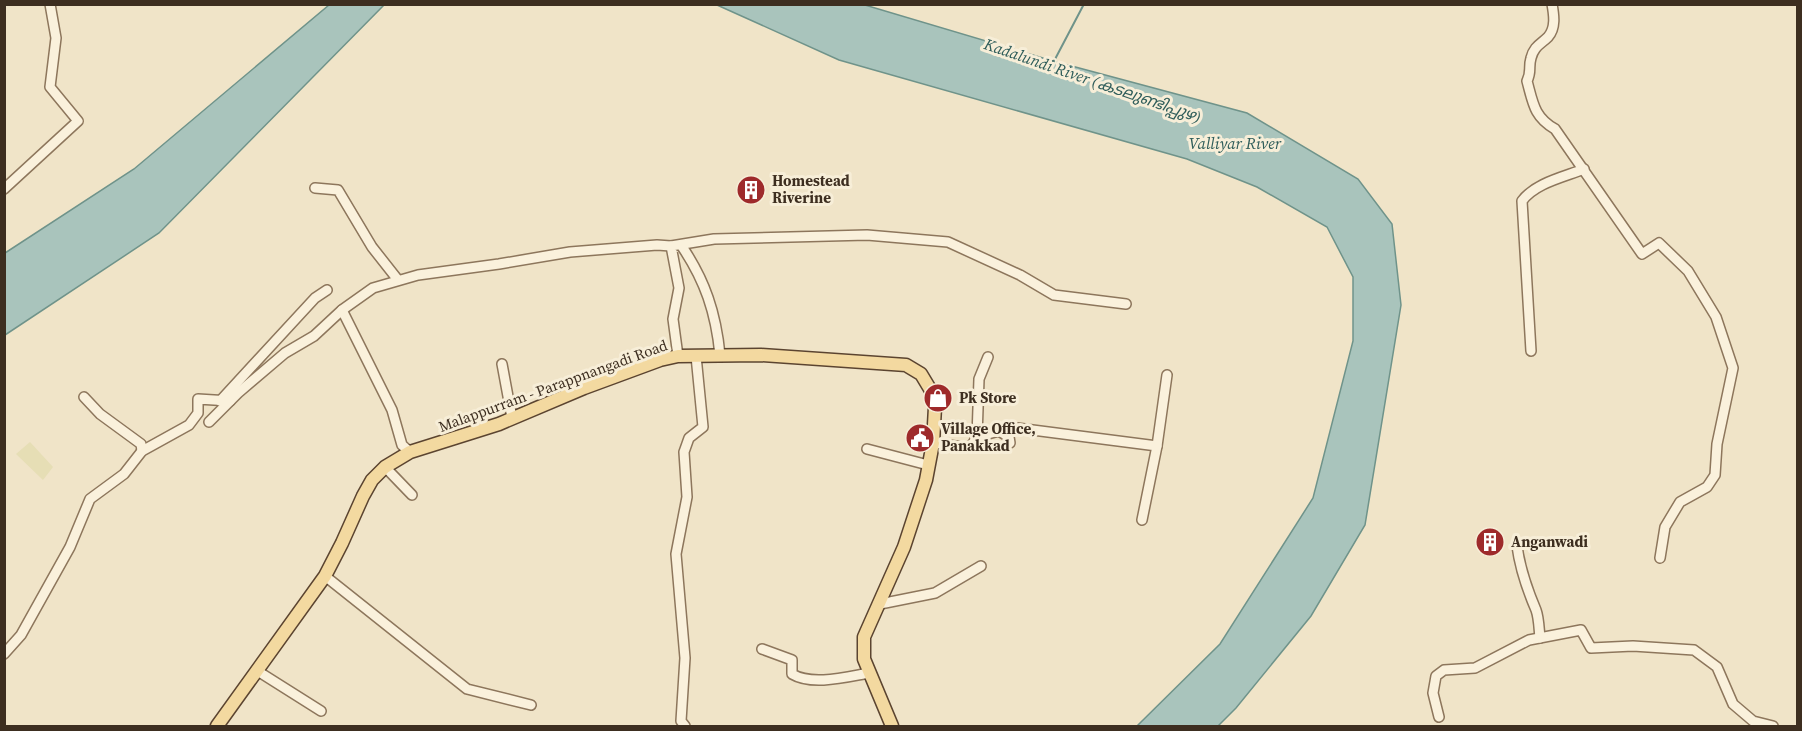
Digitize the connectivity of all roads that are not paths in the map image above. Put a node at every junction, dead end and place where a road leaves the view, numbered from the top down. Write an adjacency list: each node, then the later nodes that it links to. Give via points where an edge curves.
1 (50, 4): 5 (street, via 56,38 50,87 78,121)
2 (1552, 4): 3 (street, via 1554,21 1549,36 1538,44 1530,59 1531,74 1527,81 1543,122 1555,129)
3 (1584, 170): 11 (street, via 1537,188 1522,201); 35 (street, via 1642,254 1659,243 1688,271 1716,316 1733,368 1715,475 1707,487 1680,502 1665,527)
4 (315, 188): 7 (street, via 338,190 372,247)
5 (4, 189)
6 (676, 245): 7 (street, via 570,252); 9 (street, via 714,239 867,235 948,242 1054,295); 12 (street, via 680,288 674,319); 14 (street, via 693,262 708,296 717,324)
7 (398, 280): 10 (street, via 373,288)
8 (327, 290): 19 (street, via 315,298)
9 (1126, 304)
10 (342, 310): 19 (street, via 314,336 285,353); 29 (street, via 392,410 402,444)
11 (1531, 351)
12 (678, 356): 13 (main road, Malappurram - Parappnangadi Road); 20 (main road, Malappurram - Parappnangadi Road)
13 (696, 356): 14 (main road, Malappurram - Parappnangadi Road); 48 (street, via 703,427 689,438 684,452 687,497 676,554 685,658 681,721)
14 (720, 356): 24 (main road, Malappurram - Parappnangadi Road, via 906,365 921,374 933,394)
15 (988, 357): 23 (street, via 979,379)
16 (502, 364): 20 (street)
17 (1167, 375): 26 (street)
18 (84, 398): 28 (street, via 141,444)
19 (225, 401): 21 (street); 28 (street, via 198,399 198,413 189,425)
20 (512, 418): 29 (main road, Malappurram - Parappnangadi Road)
21 (209, 422)
22 (999, 431): 23 (street); 25 (street, via 1009,437); 26 (street, via 1017,428)
23 (977, 437): 24 (street, via 970,448)
24 (933, 443): 30 (main road, Malappurram - Parappnangadi Road)
25 (1010, 443)
26 (1157, 446): 33 (street)
27 (867, 449): 30 (street)
28 (142, 451): 41 (street, via 123,474 90,499 21,635)
29 (410, 452): 31 (main road, Malappurram - Parappnangadi Road)
30 (928, 465): 38 (main road, Malappurram - Parappnangadi Road, via 917,510)
31 (385, 467): 32 (street); 37 (main road, Malappurram - Parappnangadi Road, via 363,496)
32 (412, 495)
33 (1142, 520)
34 (1517, 546): 39 (street)
35 (1660, 558)
36 (981, 566): 38 (street, via 935,593)
37 (325, 576): 42 (main road, Malappurram - Parappnangadi Road); 44 (street, via 467,689)
38 (880, 604): 43 (main road, Malappurram - Parappnangadi Road, via 864,637 864,659)
39 (1540, 638): 46 (street, via 1475,668 1444,670 1436,676 1433,693); 50 (street, via 1581,630 1591,648 1694,650 1717,667 1733,704 1753,721)
40 (762, 649): 43 (street, via 792,660 792,674 802,680)
41 (4, 654)
42 (256, 670): 45 (street); 47 (main road, Malappurram - Parappnangadi Road)
43 (869, 673): 49 (main road, Malappurram - Parappnangadi Road)
44 (531, 705)
45 (321, 711)
46 (1439, 717)
47 (216, 726)
48 (685, 726)
49 (892, 726)
50 (1773, 726)

